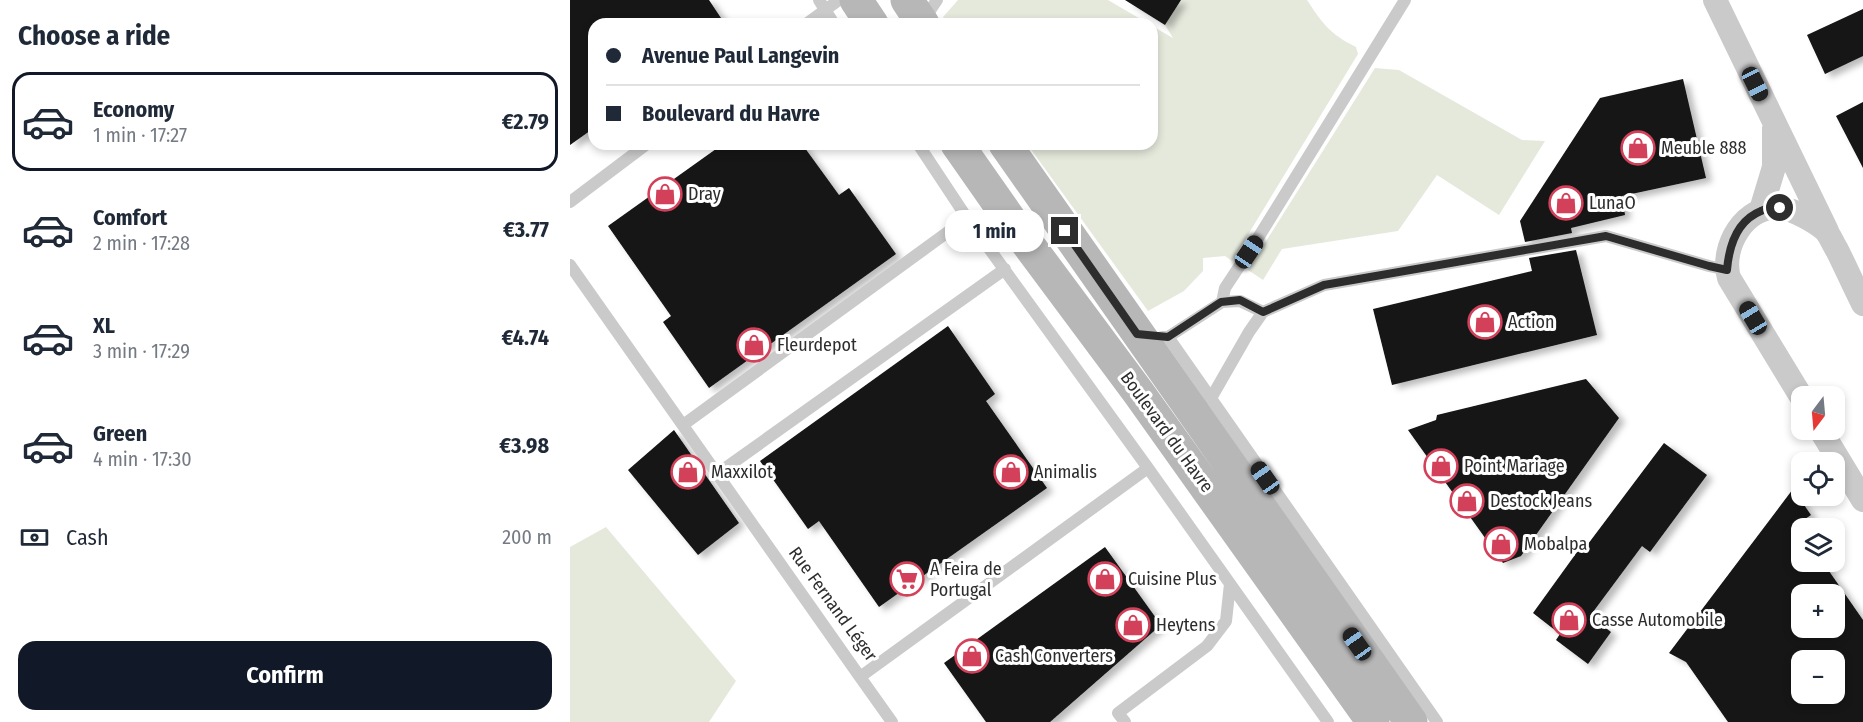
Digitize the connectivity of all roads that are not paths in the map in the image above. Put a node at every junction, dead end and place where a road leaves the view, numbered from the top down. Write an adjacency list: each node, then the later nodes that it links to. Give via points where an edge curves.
1 (839, 0): 6 (lane)
2 (856, 0): 10 (main road)
3 (892, 0): 7 (lane)
4 (1405, 0): 24 (lane, via 1225,288)
5 (1715, 0): 11 (street)
6 (821, 5): 8 (lane); 9 (lane)
7 (922, 13)
8 (811, 18)
9 (830, 18)
10 (868, 18)
11 (1774, 123): 17 (street, via 1774,167); 19 (street)
12 (638, 150): 16 (lane)
13 (922, 150): 18 (lane)
14 (961, 150): 40 (main road, Boulevard du Havre)
15 (1010, 150): 27 (main road, Boulevard du Havre)
16 (570, 202)
17 (1761, 210): 19 (street, via 1780,208 1796,212); 22 (street, via 1734,235)
18 (967, 218): 21 (lane); 30 (lane)
19 (1827, 231): 23 (street)
20 (570, 265): 30 (lane, Rue Fernand Léger)
21 (1005, 269): 32 (lane); 33 (lane)
22 (1727, 270): 26 (lane, via 1606,236 1324,285); 28 (street)
23 (1856, 276): 25 (street)
24 (1221, 302): 26 (lane, via 1240,300); 27 (lane)
25 (1863, 304)
26 (1263, 312): 29 (lane)
27 (1153, 336): 29 (lane); 41 (main road, Boulevard du Havre)
28 (1795, 386)
29 (1210, 400): 42 (lane)
30 (683, 425): 33 (lane, Rue Fernand Léger)
31 (1827, 440): 34 (street)
32 (1149, 468): 35 (lane); 36 (lane, Rue Fernand Léger)
33 (717, 474): 36 (lane, Rue Fernand Léger)
34 (1863, 500)
35 (1230, 584): 38 (lane, via 1226,621 1207,646 1118,713); 39 (lane)
36 (860, 677): 37 (lane)
37 (892, 722)
38 (1125, 722)
39 (1328, 722)
40 (1373, 722)
41 (1411, 722)
42 (1437, 722)

